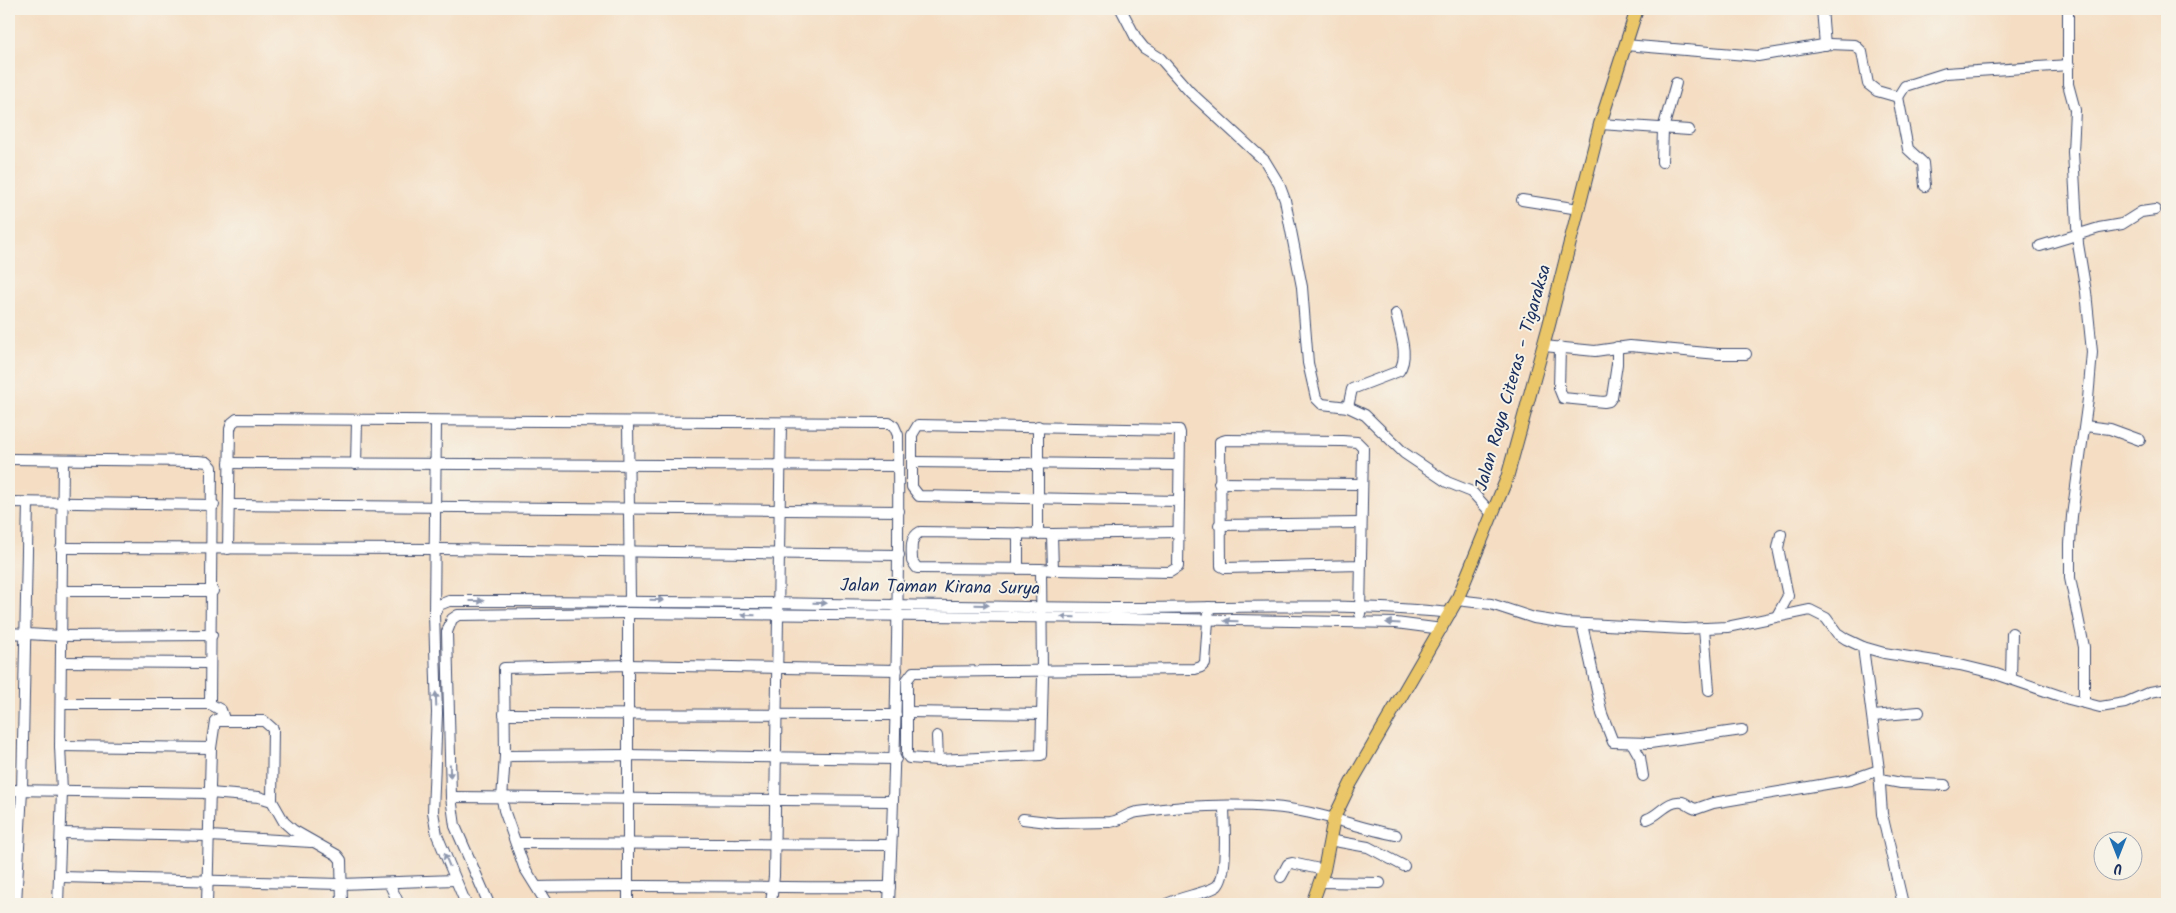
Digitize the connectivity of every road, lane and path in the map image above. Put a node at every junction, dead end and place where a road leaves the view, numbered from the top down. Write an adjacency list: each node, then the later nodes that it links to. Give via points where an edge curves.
1 (1121, 9): 25 (street, via 1144,48 1160,58 1190,92 1258,154 1272,171 1285,200 1302,287 1313,393 1322,404)
2 (1636, 9): 5 (main road, Jalan Raya Citeras - Tigaraksa)
3 (1822, 9): 6 (street)
4 (2068, 9): 7 (street)
5 (1625, 45): 6 (street, via 1758,56); 10 (main road, Jalan Raya Citeras - Tigaraksa)
6 (1825, 45): 9 (street, via 1846,44 1860,48 1868,84)
7 (2069, 65): 9 (street, via 1946,73 1905,86); 18 (street, via 2068,84 2075,110 2073,152)
8 (1676, 83): 11 (street)
9 (1898, 97): 14 (street, via 1908,149 1923,163)
10 (1600, 124): 11 (street); 16 (main road, Jalan Raya Citeras - Tigaraksa)
11 (1664, 130): 12 (street); 13 (street)
12 (1689, 130)
13 (1662, 162)
14 (1925, 186)
15 (1522, 200): 16 (street)
16 (1579, 208): 21 (main road, Jalan Raya Citeras - Tigaraksa)
17 (2155, 210): 18 (street, via 2141,212 2122,224)
18 (2078, 234): 19 (street); 31 (street, via 2092,352)
19 (2040, 246)
20 (1396, 314): 25 (street, via 1404,355 1402,366 1399,371 1352,389)
21 (1544, 346): 22 (street); 57 (main road, Jalan Raya Citeras - Tigaraksa, via 1507,478)
22 (1560, 347): 23 (street, via 1595,351); 23 (street, via 1559,388 1563,398 1604,402 1612,397)
23 (1617, 347): 24 (street)
24 (1746, 354)
25 (1348, 407): 57 (street, via 1365,415 1404,453 1447,482 1472,492)
26 (357, 421): 27 (street); 37 (street, via 237,419 230,429); 38 (street)
27 (436, 421): 28 (street); 39 (street)
28 (628, 423): 29 (street); 41 (street)
29 (781, 423): 42 (street); 43 (street, via 889,423 898,435)
30 (1038, 426): 35 (street, via 918,425 912,435); 36 (street); 40 (street, via 1177,429 1180,433)
31 (2085, 426): 32 (street, via 2110,429); 112 (street, via 2070,544 2070,578 2084,647)
32 (2140, 440)
33 (9, 459): 34 (street)
34 (63, 460): 50 (street); 51 (street, via 207,462 212,466)
35 (912, 462): 36 (street); 46 (street, via 912,486 919,496)
36 (1037, 462): 40 (street); 46 (street)
37 (229, 463): 38 (street); 52 (street)
38 (356, 464): 39 (street)
39 (436, 465): 41 (street); 53 (street)
40 (1180, 465): 47 (street)
41 (628, 466): 42 (street); 54 (street)
42 (780, 466): 43 (street); 55 (street)
43 (898, 466): 56 (street)
44 (1219, 484): 45 (street); 45 (street, via 1218,445 1226,440 1357,442 1363,448); 59 (street)
45 (1362, 484): 58 (street)
46 (1038, 500): 47 (street); 62 (street)
47 (1178, 501): 60 (street)
48 (9, 502): 49 (street)
49 (28, 503): 50 (street); 98 (street)
50 (62, 504): 51 (street); 65 (street)
51 (214, 505): 66 (street)
52 (229, 505): 53 (street); 67 (street)
53 (436, 508): 54 (street); 68 (street)
54 (629, 510): 55 (street); 69 (street)
55 (780, 510): 56 (street); 70 (street)
56 (899, 511): 71 (street)
57 (1493, 515): 79 (main road, Jalan Raya Citeras - Tigaraksa)
58 (1362, 523): 59 (street); 72 (street)
59 (1219, 525): 72 (street, via 1219,562 1225,568)
60 (1178, 532): 63 (street); 75 (street, via 1178,567 1173,571)
61 (1018, 533): 62 (street); 73 (street); 73 (street, via 920,532 912,540 912,561 917,568)
62 (1038, 534): 63 (street)
63 (1052, 534): 75 (street)
64 (1781, 534): 90 (street, via 1778,548 1788,596)
65 (62, 548): 66 (street); 76 (street)
66 (212, 549): 67 (street); 77 (street)
67 (228, 549): 68 (street)
68 (436, 549): 69 (street); 87 (street)
69 (630, 552): 70 (street); 78 (street)
70 (779, 553): 71 (street); 80 (street)
71 (899, 555): 81 (street)
72 (1360, 565): 84 (street)
73 (1018, 569): 74 (street)
74 (1041, 569): 75 (street); 82 (street)
75 (1053, 570)
76 (61, 591): 77 (street); 101 (street)
77 (213, 591): 100 (street)
78 (630, 600): 80 (street, Jalan Taman Kirana Surya, one-way to 80); 87 (street, Jalan Taman Kirana Surya, one-way to 78, via 439,605 449,601)
79 (1457, 600): 86 (main road, Jalan Raya Citeras - Tigaraksa); 94 (street, via 1500,606 1542,620)
80 (778, 602): 81 (street, Jalan Taman Kirana Surya, one-way to 81); 88 (street)
81 (897, 604): 82 (street, Jalan Taman Kirana Surya, one-way to 82); 89 (street)
82 (1042, 606): 83 (street, Jalan Taman Kirana Surya); 91 (street)
83 (1208, 607): 84 (street, Jalan Taman Kirana Surya); 92 (street)
84 (1360, 609): 86 (street, Jalan Taman Kirana Surya, via 1397,607); 93 (street)
85 (628, 613): 88 (street, Jalan Taman Kirana Surya, one-way to 85); 105 (street); 141 (street, Jalan Taman Kirana Surya, one-way to 141, via 468,614 452,619 447,632)
86 (1451, 613): 96 (main road, Jalan Raya Citeras - Tigaraksa)
87 (434, 614): 164 (street, one-way to 87, via 437,836 433,812 437,713)
88 (778, 615): 89 (street, Jalan Taman Kirana Surya); 106 (street)
89 (897, 615): 91 (street, Jalan Taman Kirana Surya); 107 (street)
90 (1777, 616): 95 (street, via 1727,627); 102 (street, via 1816,612 1826,618 1837,633)
91 (1043, 617): 92 (street, Jalan Taman Kirana Surya, one-way to 91); 108 (street)
92 (1208, 621): 93 (street, Jalan Taman Kirana Surya, one-way to 92); 108 (street, via 1205,663 1201,667)
93 (1361, 622): 96 (street, Jalan Taman Kirana Surya, one-way to 93)
94 (1582, 624): 95 (street); 126 (street, via 1611,740 1615,744)
95 (1704, 628): 111 (street)
96 (1442, 629): 148 (main road, Jalan Raya Citeras - Tigaraksa, via 1351,783)
97 (9, 633): 98 (street)
98 (24, 633): 101 (street); 138 (street)
99 (2012, 633): 109 (street)
100 (212, 635): 101 (street); 104 (street)
101 (62, 636): 103 (street)
102 (1863, 647): 109 (street, via 1960,665); 122 (street)
103 (62, 662): 104 (street); 113 (street)
104 (210, 663): 114 (street)
105 (628, 665): 106 (street); 117 (street, via 506,667 502,670); 118 (street)
106 (777, 669): 107 (street); 121 (street)
107 (897, 670): 120 (street)
108 (1042, 672): 115 (street, via 913,672 907,680); 119 (street)
109 (2011, 679): 112 (street)
110 (2167, 689): 112 (street, via 2109,707)
111 (1709, 690)
112 (2084, 702)
113 (61, 704): 114 (street); 127 (street)
114 (210, 704): 123 (street, via 221,710 223,716)
115 (907, 712): 119 (street); 133 (street, via 907,755 912,759)
116 (1919, 712): 122 (street)
117 (504, 714): 118 (street); 130 (street)
118 (628, 714): 121 (street); 129 (street)
119 (1042, 714): 133 (street, via 1041,755)
120 (896, 715): 121 (street); 132 (street)
121 (777, 716): 131 (street)
122 (1873, 716): 134 (street)
123 (215, 721): 128 (street); 144 (street, via 264,722 273,729)
124 (1742, 730): 126 (street)
125 (937, 736): 133 (street)
126 (1632, 744): 135 (street, via 1640,757)
127 (60, 746): 128 (street); 139 (street)
128 (211, 748): 140 (street)
129 (627, 755): 130 (street); 131 (street); 143 (street)
130 (505, 756): 142 (street)
131 (774, 757): 132 (street); 145 (street)
132 (896, 759): 146 (street)
133 (938, 760)
134 (1880, 775): 136 (street); 150 (street, via 1713,803 1696,809 1675,802); 186 (street, via 1882,814)
135 (1643, 776)
136 (1945, 785)
137 (9, 790): 138 (street)
138 (22, 790): 139 (street); 173 (street)
139 (62, 791): 140 (street); 151 (street)
140 (210, 793): 144 (street); 153 (street)
141 (451, 797): 142 (street); 179 (street, via 455,826)
142 (502, 799): 143 (street); 156 (street)
143 (627, 800): 145 (street); 157 (street)
144 (272, 801): 155 (street, via 284,822)
145 (774, 801): 146 (street); 159 (street)
146 (892, 801): 158 (street)
147 (1224, 806): 148 (street, via 1273,807); 149 (street, via 1135,812 1110,822 1056,823); 184 (street, via 1225,849 1220,881 1217,886)
148 (1334, 818): 152 (street); 154 (main road, Jalan Raya Citeras - Tigaraksa)
149 (1023, 819)
150 (1647, 819)
151 (62, 833): 153 (street); 162 (street)
152 (1396, 835)
153 (210, 836): 155 (street); 165 (street)
154 (1329, 840): 160 (street, via 1368,847); 161 (main road, Jalan Raya Citeras - Tigaraksa)
155 (314, 842): 168 (street, via 341,860)
156 (516, 844): 157 (street); 171 (street, via 524,867)
157 (627, 845): 159 (street); 169 (street)
158 (890, 845): 159 (street); 170 (street)
159 (774, 846): 172 (street)
160 (1404, 866)
161 (1322, 876): 163 (street, via 1288,864); 167 (street); 185 (main road, Jalan Raya Citeras - Tigaraksa)
162 (61, 877): 165 (street); 174 (street)
163 (1281, 877)
164 (455, 880): 166 (street); 178 (street)
165 (209, 882): 168 (street); 175 (street)
166 (389, 883): 168 (street); 177 (street)
167 (1380, 883)
168 (341, 884): 176 (street)
169 (628, 885): 171 (street); 172 (street); 181 (street)
170 (890, 886): 172 (street); 183 (street)
171 (537, 887): 180 (street)
172 (773, 888): 182 (street)
173 (16, 904)
174 (58, 904)
175 (207, 904)
176 (342, 904)
177 (399, 904)
178 (466, 904)
179 (489, 904)
180 (547, 904)
181 (628, 904)
182 (771, 904)
183 (889, 904)
184 (1166, 904)
185 (1312, 904)
186 (1903, 904)

